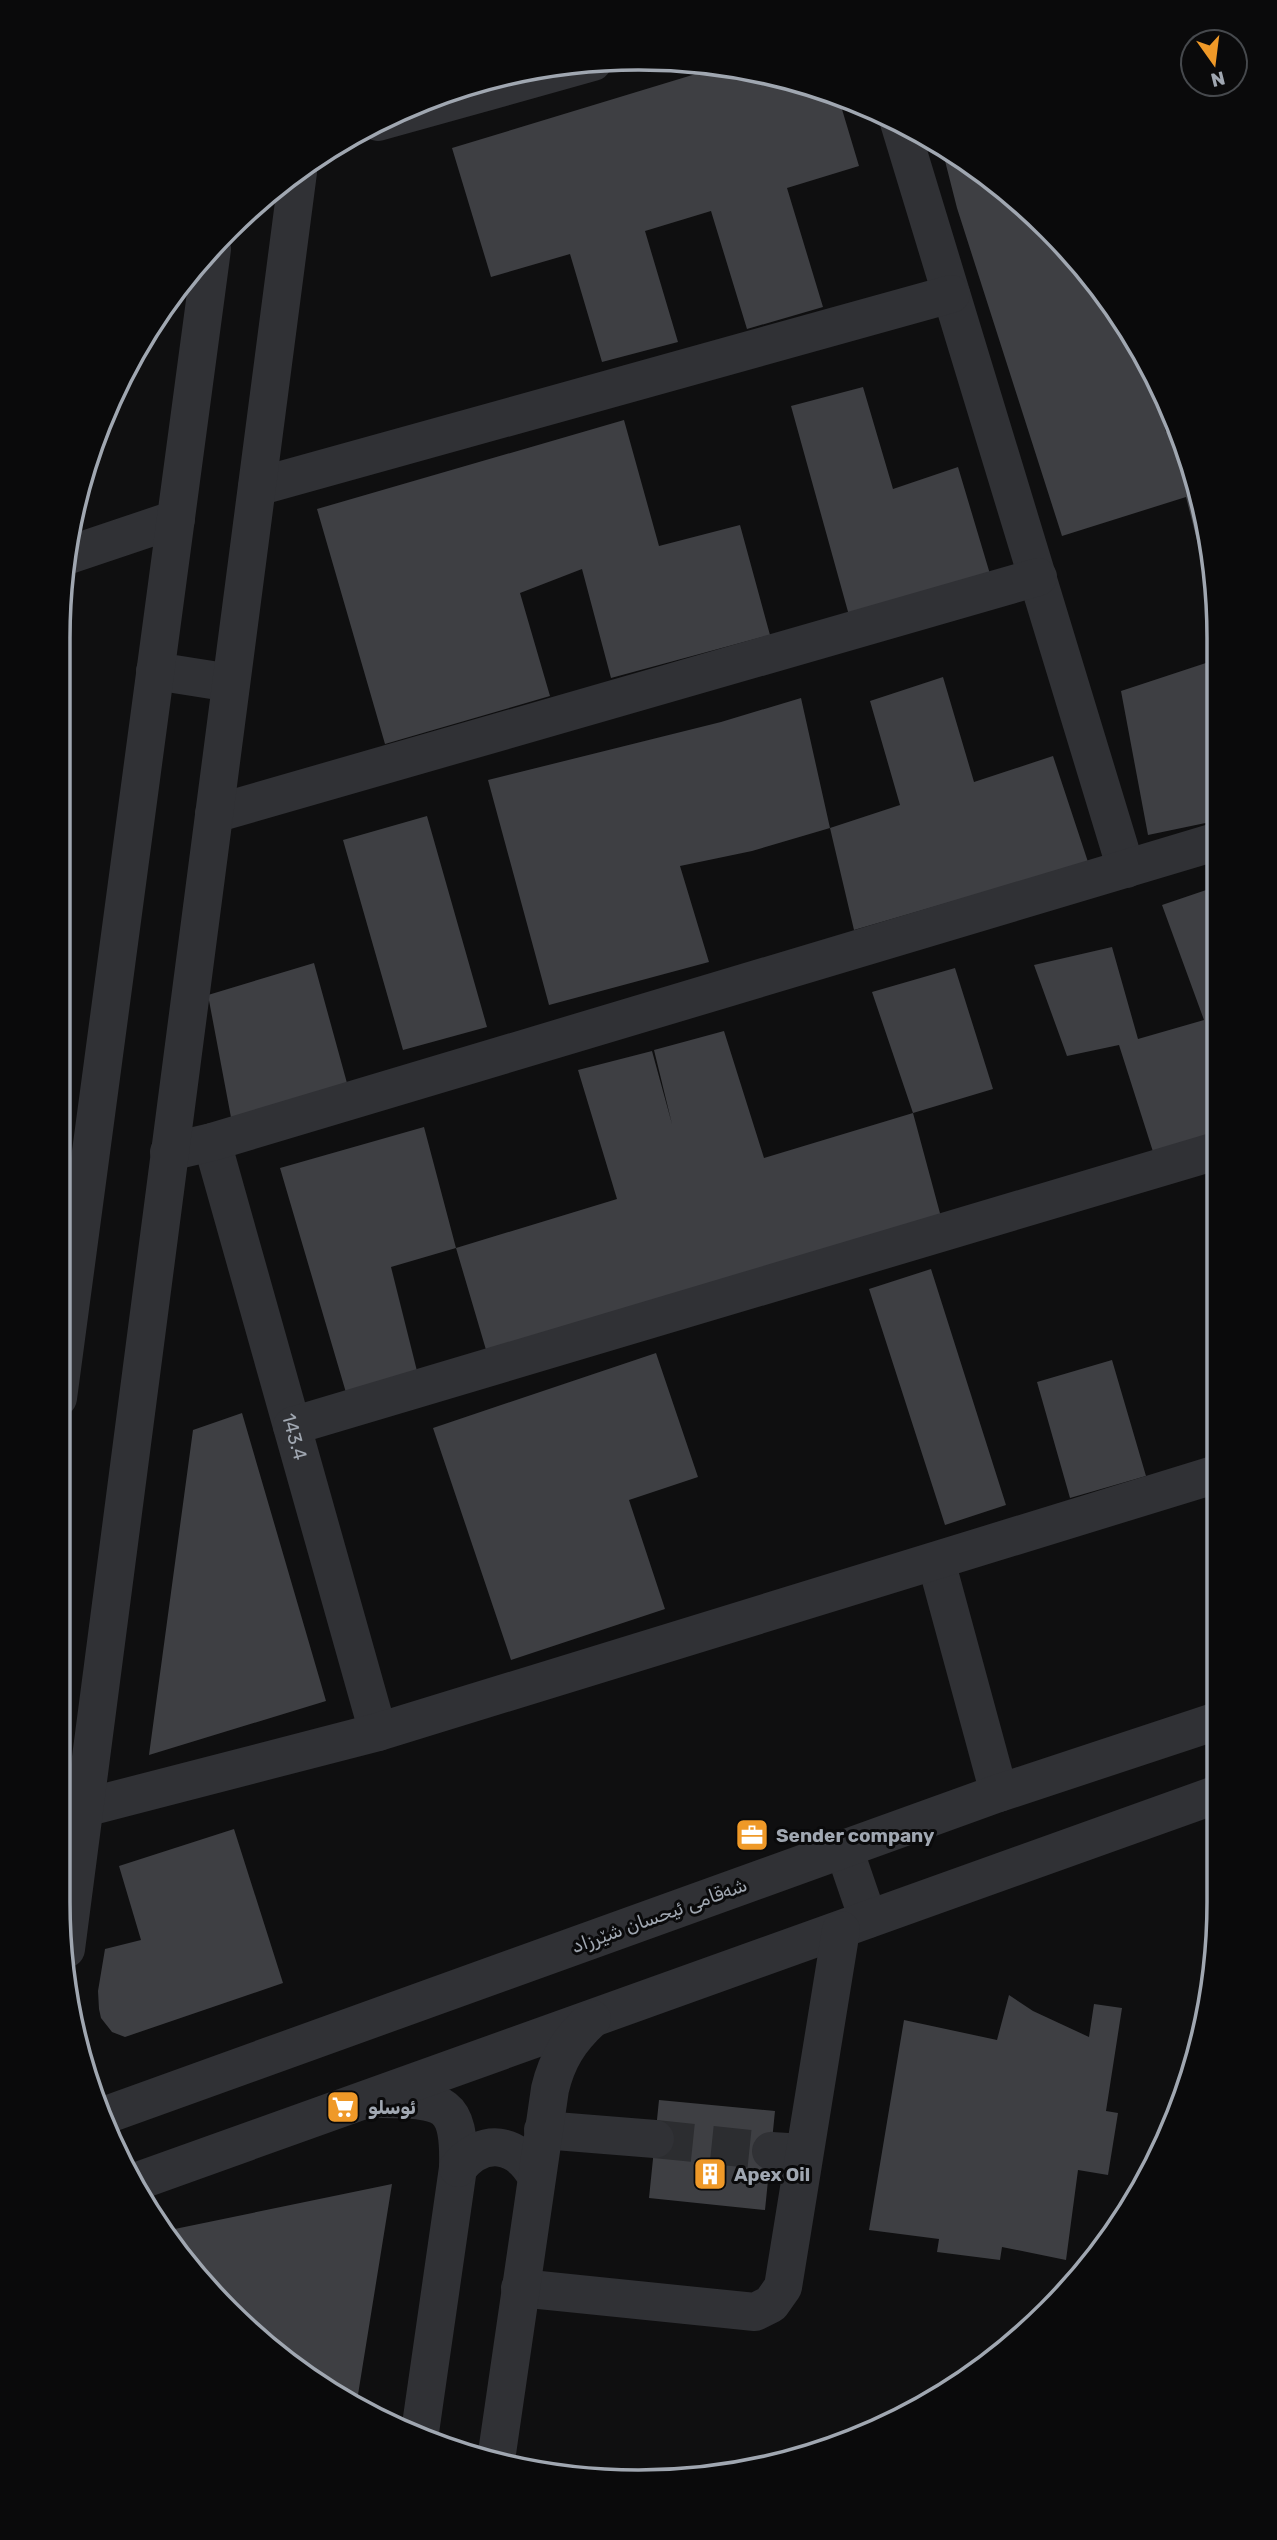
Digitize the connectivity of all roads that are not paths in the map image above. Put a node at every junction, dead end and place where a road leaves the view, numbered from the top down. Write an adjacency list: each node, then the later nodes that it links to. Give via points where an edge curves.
1 (516, 84): 2 (street)
2 (451, 102)
3 (903, 136): 6 (street)
4 (296, 184): 7 (street)
5 (210, 265): 8 (street)
6 (951, 294): 7 (street); 10 (street)
7 (257, 487): 12 (street)
8 (176, 519): 9 (street); 11 (street)
9 (78, 547)
10 (1038, 578): 13 (street); 15 (street)
11 (155, 671): 12 (street); 19 (street)
12 (231, 684): 13 (street)
13 (214, 814): 17 (street)
14 (1207, 844): 15 (street)
15 (1126, 869): 16 (street)
16 (212, 1142): 17 (street); 20 (street, 143.4)
17 (169, 1152): 27 (street)
18 (1207, 1160): 20 (street)
19 (70, 1308)
20 (292, 1426): 24 (street, 143.4)
21 (1207, 1477): 22 (street)
22 (936, 1561): 24 (street); 25 (street)
23 (1207, 1724): 25 (street, شەقامی ئیحسان شێرزاد)
24 (378, 1732): 27 (street)
25 (999, 1793): 28 (street, شەقامی ئیحسان شێرزاد)
26 (1207, 1798): 30 (street)
27 (84, 1808): 29 (street)
28 (844, 1849): 30 (street); 34 (street, شەقامی ئیحسان شێرزاد)
29 (70, 1915)
30 (855, 1925): 31 (street); 41 (street, via 788,2152 783,2287 771,2304 755,2312)
31 (592, 2019): 32 (street); 36 (street, via 576,2033 555,2069)
32 (367, 2099): 38 (street, via 425,2101 446,2111 457,2130); 40 (street)
33 (106, 2100): 34 (street)
34 (139, 2103): 35 (street, شەقامی ئیحسان شێرزاد)
35 (111, 2113)
36 (543, 2130): 37 (street); 39 (street)
37 (655, 2139)
38 (458, 2168): 39 (street, via 479,2151 506,2148 519,2154); 42 (street)
39 (536, 2176): 41 (street)
40 (143, 2179)
41 (520, 2288): 43 (street)
42 (421, 2427)
43 (497, 2452)

